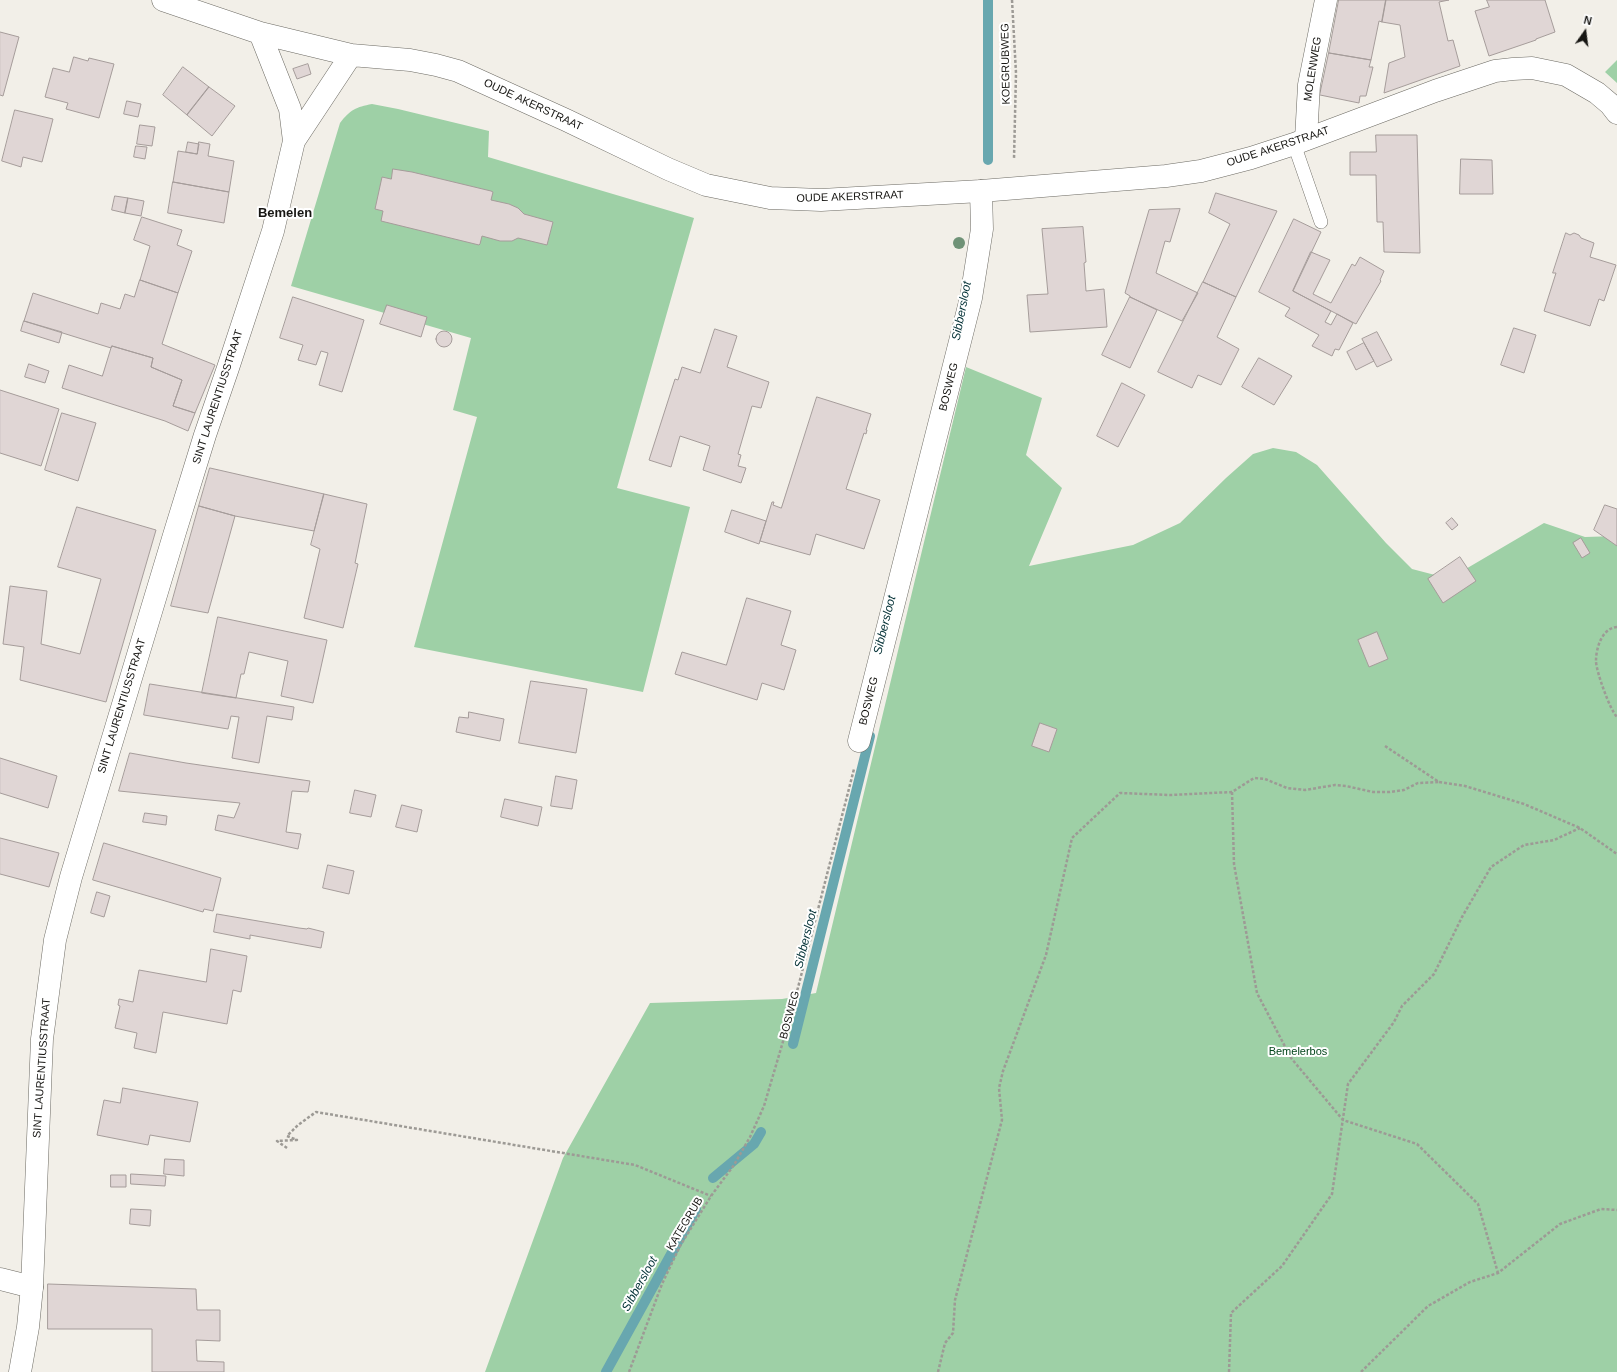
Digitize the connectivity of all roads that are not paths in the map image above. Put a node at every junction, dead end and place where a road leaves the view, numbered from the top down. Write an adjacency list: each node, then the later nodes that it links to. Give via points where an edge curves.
1 (163, 0): 3 (street, OUDE AKERSTRAAT)
2 (1326, 0): 7 (street, MOLENWEG)
3 (260, 33): 4 (street, OUDE AKERSTRAAT); 6 (street, SINT LAURENTIUSSTRAAT, via 290,109)
4 (351, 55): 6 (street, SINT LAURENTIUSSTRAAT); 8 (street, OUDE AKERSTRAAT, via 410,60 458,71 668,169 706,185 740,193 770,198 821,200)
5 (1617, 113): 7 (street, OUDE AKERSTRAAT, via 1597,93 1566,75 1532,68 1495,70)
6 (294, 141): 12 (street, SINT LAURENTIUSSTRAAT, via 273,231 205,435 70,876 48,985 42,1039)
7 (1300, 141): 8 (street, OUDE AKERSTRAAT, via 1201,171); 9 (lane)
8 (981, 191): 10 (street, BOSWEG, via 982,229 971,298)
9 (1322, 222)
10 (859, 741)
11 (0, 1279): 12 (street)
12 (32, 1287): 13 (street, SINT LAURENTIUSSTRAAT)
13 (20, 1372)

